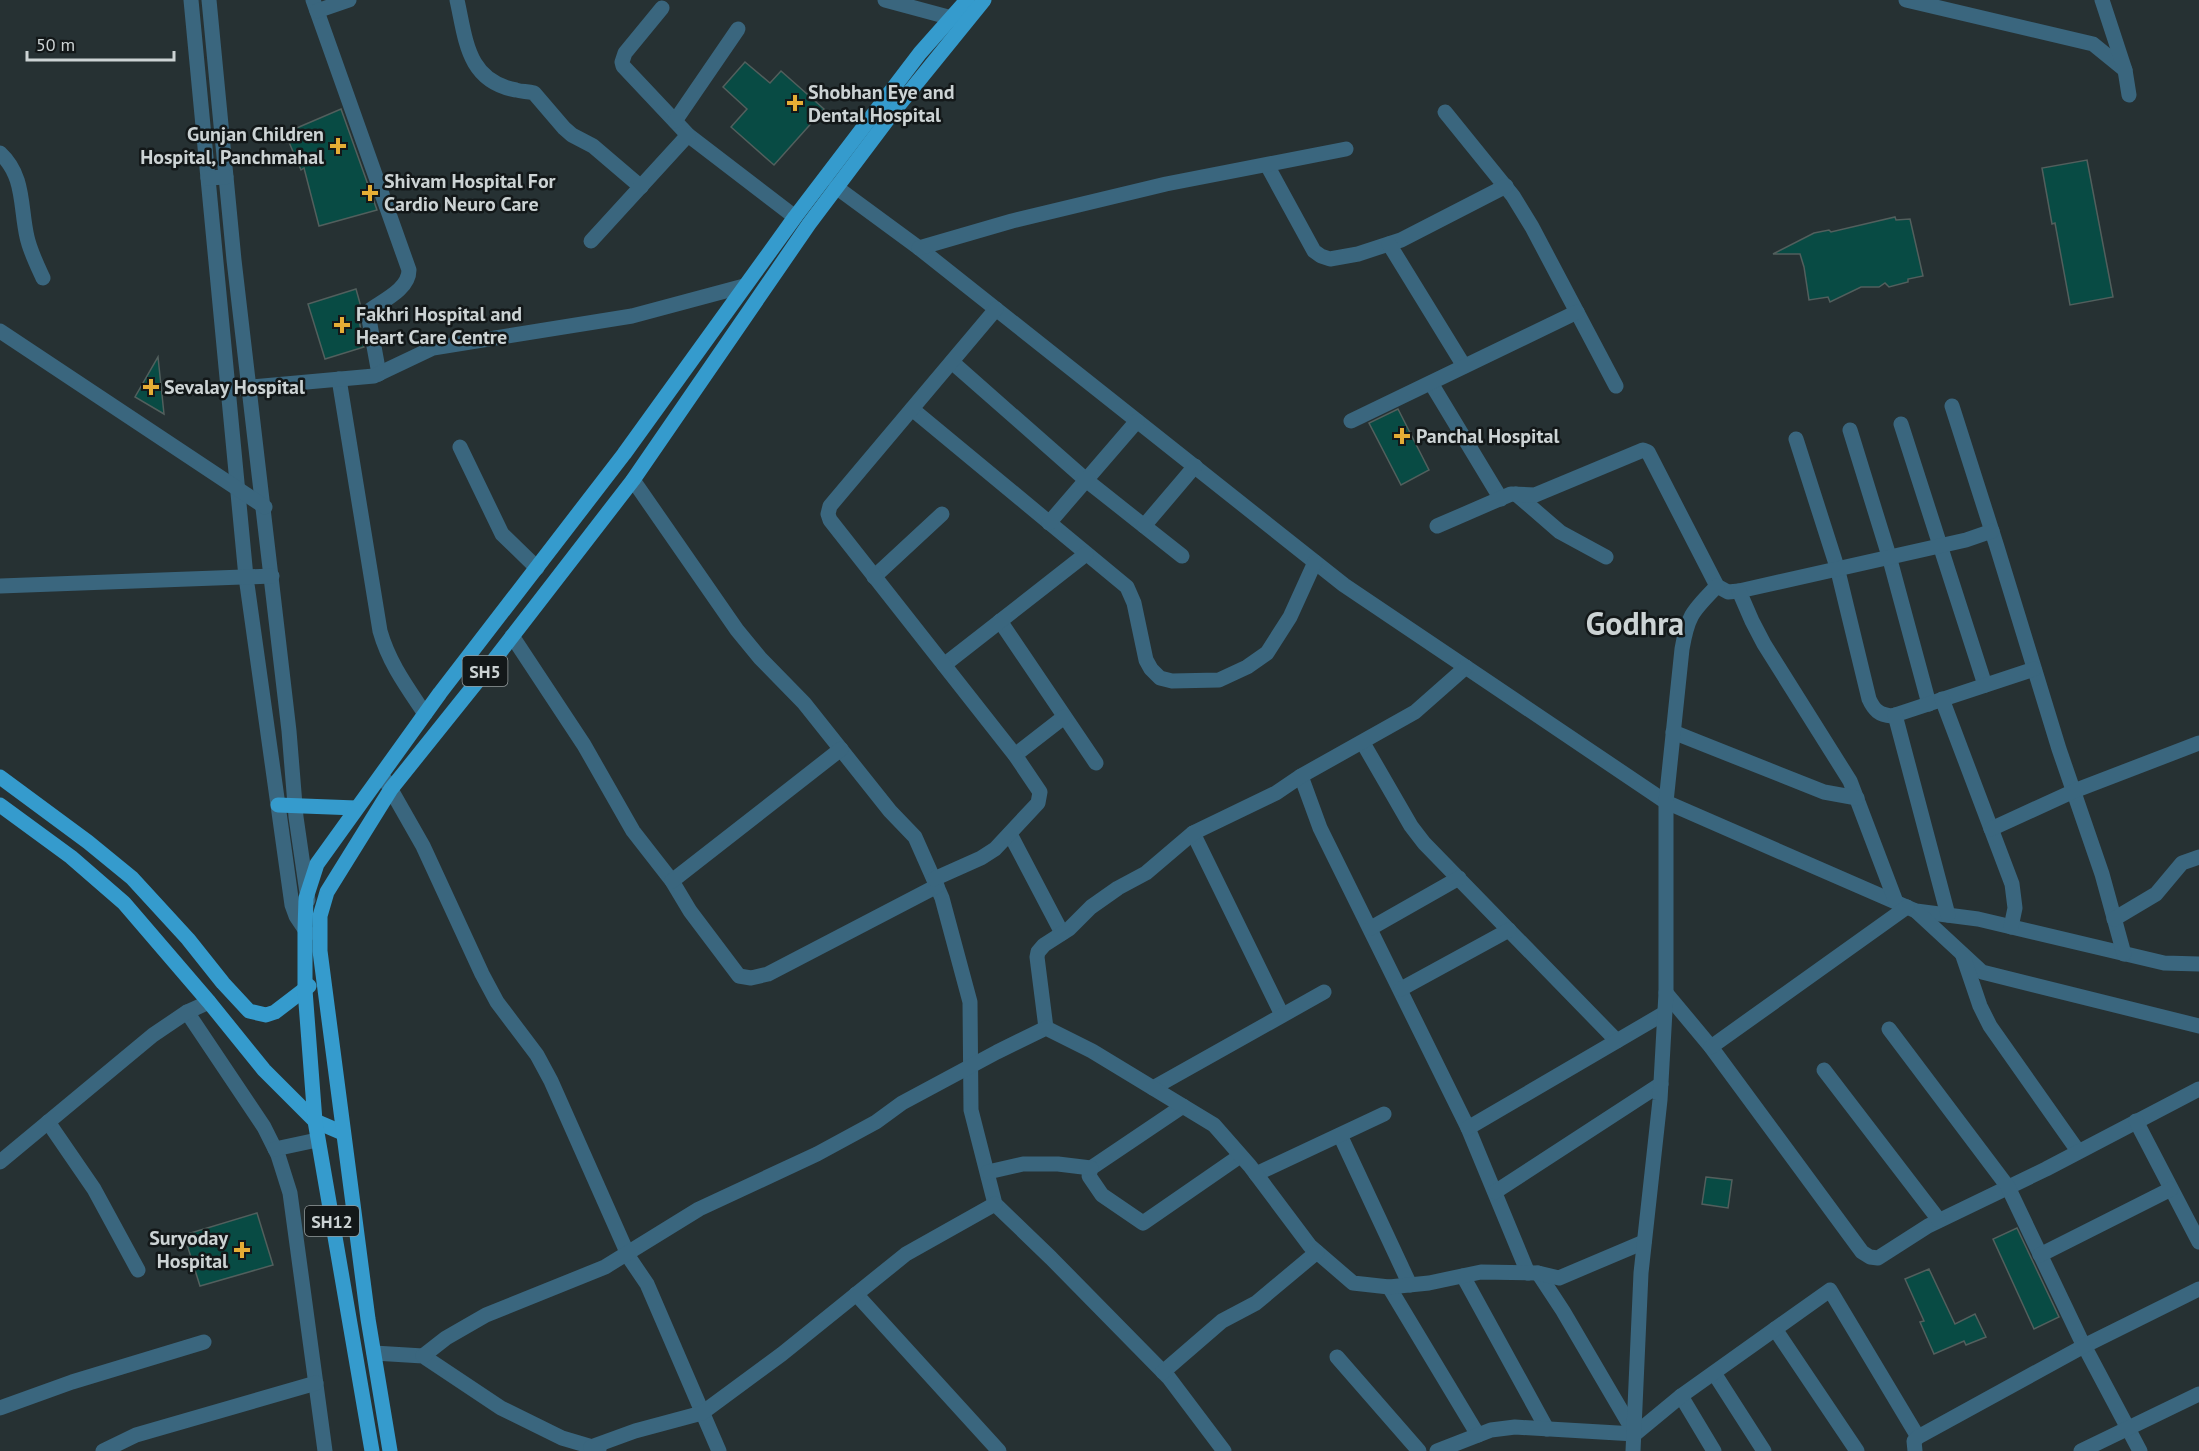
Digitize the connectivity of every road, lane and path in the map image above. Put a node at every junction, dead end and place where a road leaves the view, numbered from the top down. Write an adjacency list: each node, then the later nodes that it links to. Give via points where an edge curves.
1 (191, 0): 24 (street)
2 (209, 0): 23 (street)
3 (349, 0): 10 (street)
4 (458, 0): 27 (street, via 469,53 479,72 516,91 534,93 564,128 593,146)
5 (885, 0): 12 (street)
6 (967, 0): 12 (main road, SH5)
7 (984, 0): 13 (main road, SH5)
8 (1906, 0): 15 (street, via 2094,44)
9 (2102, 0): 15 (street)
10 (315, 5): 39 (street, via 409,270 403,286 370,310)
11 (662, 8): 18 (street, via 622,62 628,74)
12 (951, 18): 13 (street); 28 (main road, SH5)
13 (967, 21): 26 (main road, SH5)
14 (738, 29): 18 (street)
15 (2125, 70): 16 (street)
16 (2129, 95)
17 (1445, 112): 25 (street)
18 (675, 121): 19 (street)
19 (688, 135): 27 (street); 28 (street)
20 (1346, 148): 22 (street)
21 (0, 153): 32 (street, via 20,184 27,236)
22 (1267, 165): 30 (street, via 1314,251 1321,256 1330,259); 31 (street, via 1166,184)
23 (226, 177): 24 (street); 43 (street)
24 (208, 178): 44 (street)
25 (1506, 186): 30 (street); 35 (street, via 1532,226)
26 (837, 187): 31 (street); 54 (main road, SH5)
27 (641, 188): 29 (street)
28 (795, 217): 33 (main road, SH5)
29 (591, 241)
30 (1389, 244): 38 (street)
31 (919, 248): 34 (street)
32 (43, 278)
33 (744, 286): 39 (street, via 632,316 433,348); 70 (main road, SH5, via 624,454)
34 (996, 309): 37 (street); 47 (street)
35 (1577, 312): 38 (street); 42 (street)
36 (0, 331): 56 (street)
37 (952, 362): 46 (street); 55 (street)
38 (1464, 366): 41 (street)
39 (379, 374): 40 (street)
40 (339, 379): 43 (street); 85 (street, via 380,631 394,669)
41 (1431, 383): 48 (street); 57 (street)
42 (1616, 386)
43 (250, 387): 44 (street); 58 (street)
44 (228, 389): 56 (street)
45 (1952, 406): 63 (street)
46 (912, 409): 60 (street); 74 (street, via 830,506 828,514)
47 (1137, 421): 53 (street); 55 (street)
48 (1351, 421)
49 (1901, 424): 64 (street)
50 (1850, 430): 67 (street)
51 (1796, 440): 71 (street)
52 (460, 447): 70 (street, via 502,534)
53 (1194, 466): 61 (street); 69 (street)
54 (633, 480): 79 (main road, SH5); 91 (street, via 737,630)
55 (1086, 480): 60 (street); 61 (street)
56 (237, 489): 58 (street); 73 (street)
57 (1508, 496): 62 (street); 68 (street, via 1560,532); 76 (street, via 1534,495 1643,450)
58 (265, 507): 72 (street)
59 (942, 514): 74 (street)
60 (1049, 524): 65 (street)
61 (1144, 526): 66 (street)
62 (1437, 526)
63 (1992, 531): 64 (street); 82 (street)
64 (1940, 545): 67 (street); 83 (street)
65 (1086, 554): 69 (street, via 1127,587 1146,660 1160,678 1172,681 1219,680 1267,653 1290,617); 78 (street)
66 (1182, 556)
67 (1889, 556): 71 (street); 84 (street)
68 (1606, 557)
69 (1316, 562): 81 (street)
70 (537, 567): 85 (main road, SH5)
71 (1837, 567): 77 (street); 86 (street, via 1869,699 1882,715)
72 (272, 576): 73 (street); 103 (street)
73 (246, 577): 75 (street); 102 (street)
74 (874, 578): 80 (street)
75 (0, 586)
76 (1717, 586): 77 (street, via 1728,592); 88 (street, via 1693,611 1686,627)
77 (1739, 591): 99 (street, via 1764,644 1840,762)
78 (1000, 621): 80 (street); 87 (street)
79 (512, 636): 97 (main road, SH5); 110 (street, via 584,745 633,831)
80 (944, 665): 92 (street)
81 (1466, 667): 89 (street, via 1415,712); 100 (street)
82 (2034, 669): 83 (street); 98 (street)
83 (1985, 685): 84 (street)
84 (1936, 701): 86 (street); 105 (street)
85 (425, 714): 94 (main road, SH5)
86 (1895, 715): 114 (street)
87 (1064, 717): 92 (street); 93 (street)
88 (1673, 732): 99 (street, via 1824,792); 100 (street)
89 (1363, 743): 95 (street); 109 (street, via 1411,826)
90 (2199, 743): 98 (street)
91 (841, 749): 110 (street); 111 (street, via 915,837)
92 (1015, 755): 107 (street, via 1041,797)
93 (1096, 763)
94 (382, 773): 97 (street); 104 (main road, SH5)
95 (1301, 776): 106 (street, via 1276,793); 118 (street, via 1320,828)
96 (0, 777): 128 (main road, via 132,878 249,1011 266,1015)
97 (391, 789): 115 (main road, SH5, via 327,892); 168 (street, via 423,846 492,993 551,1081)
98 (2073, 791): 105 (street); 116 (street)
99 (1857, 798): 113 (street)
100 (1666, 801): 113 (street); 130 (street)
101 (0, 805): 131 (main road, via 71,857 124,903)
102 (278, 805): 103 (main road); 119 (street, via 292,905)
103 (295, 805): 104 (main road); 112 (street)
104 (356, 808): 112 (main road, SH5, via 317,864)
105 (1991, 829): 117 (street, via 2015,898)
106 (1193, 833): 121 (street, via 1146,873 1118,888); 134 (street)
107 (1010, 834): 111 (street, via 981,858); 121 (street)
108 (2199, 857): 116 (street, via 2182,863 2156,894)
109 (1459, 878): 118 (street); 120 (street)
110 (672, 881): 111 (street, via 739,976 751,978 768,974)
111 (935, 882): 140 (street, via 954,936 970,1002)
112 (306, 898): 115 (street); 119 (main road, SH5)
113 (1906, 907): 114 (street); 123 (street); 139 (street)
114 (1948, 915): 117 (street)
115 (320, 916): 122 (main road, SH5)
116 (2114, 919): 124 (street)
117 (2011, 927): 124 (street)
118 (1371, 928): 127 (street)
119 (305, 930): 122 (street); 128 (main road, SH5)
120 (1509, 930): 127 (street); 138 (street)
121 (1062, 933): 136 (street, via 1044,945 1037,957)
122 (320, 951): 126 (main road, SH5)
123 (1962, 953): 135 (street, via 1982,972); 155 (street, via 1990,1026)
124 (2124, 954): 125 (street, via 2164,963)
125 (2199, 964)
126 (323, 975): 128 (main road); 151 (main road, SH5)
127 (1401, 989): 150 (street)
128 (305, 990): 147 (main road, SH12)
129 (1324, 992): 134 (street)
130 (1666, 993): 133 (street); 139 (street)
131 (210, 1002): 132 (street); 147 (main road, via 264,1070)
132 (187, 1011): 149 (street); 154 (street, via 264,1126)
133 (1663, 1014): 138 (street); 142 (street)
134 (1282, 1016): 143 (street)
135 (2199, 1026)
136 (1046, 1028): 140 (street); 143 (street)
137 (1889, 1029): 161 (street)
138 (1617, 1041): 150 (street)
139 (1711, 1047): 165 (street, via 1862,1252 1878,1258)
140 (971, 1066): 159 (street, via 971,1110); 168 (street, via 817,1154 699,1209)
141 (1824, 1070): 165 (street)
142 (1661, 1084): 163 (street); 166 (street)
143 (1153, 1088): 145 (street)
144 (2199, 1089): 148 (street)
145 (1183, 1106): 156 (street, via 1214,1125); 158 (street)
146 (1384, 1114): 152 (street)
147 (315, 1121): 151 (main road); 153 (main road, SH12)
148 (2136, 1121): 155 (street); 162 (street)
149 (48, 1122): 157 (street); 171 (street, via 94,1189)
150 (1468, 1128): 163 (street)
151 (343, 1133): 181 (main road, SH5)
152 (1340, 1135): 160 (street); 174 (street)
153 (317, 1140): 154 (street); 199 (main road, SH12)
154 (275, 1149): 186 (street, via 290,1193)
155 (2078, 1151): 161 (street)
156 (1240, 1156): 158 (street, via 1143,1222 1102,1196 1089,1176); 160 (street)
157 (0, 1162)
158 (1091, 1168): 159 (street, via 1023,1164)
159 (988, 1172): 164 (street)
160 (1256, 1174): 169 (street)
161 (2008, 1187): 165 (street); 170 (street)
162 (2171, 1189): 167 (street); 170 (street)
163 (1495, 1192): 172 (street)
164 (995, 1204): 177 (street, via 906,1254); 184 (street)
165 (1940, 1220)
166 (1644, 1242): 172 (street, via 1559,1278); 193 (street)
167 (2199, 1242)
168 (627, 1252): 182 (street, via 605,1267 486,1315); 190 (street, via 647,1284)
169 (1317, 1252): 175 (street, via 1353,1283); 184 (street, via 1256,1303 1222,1321)
170 (2040, 1255): 180 (street)
171 (138, 1270)
172 (1533, 1273): 173 (street, via 1480,1272); 193 (street, via 1563,1311)
173 (1463, 1276): 174 (street); 192 (street)
174 (1410, 1285): 175 (street)
175 (1389, 1287): 194 (street)
176 (2199, 1289): 180 (street)
177 (856, 1294): 190 (street); 202 (street)
178 (1775, 1329): 185 (street); 195 (street, via 1830,1290); 209 (street)
179 (204, 1342): 189 (street)
180 (2084, 1346): 191 (street); 195 (street)
181 (374, 1353): 182 (street); 200 (main road, SH5)
182 (423, 1356): 197 (street, via 501,1408 562,1438)
183 (1337, 1357): 204 (street)
184 (1163, 1372): 203 (street)
185 (1714, 1373): 188 (street); 208 (street)
186 (316, 1383): 196 (street, via 136,1435); 198 (street)
187 (2199, 1394): 191 (street)
188 (1681, 1396): 193 (street); 207 (street)
189 (0, 1408)
190 (702, 1413): 197 (street, via 635,1431); 201 (street)
191 (2127, 1428): 210 (street); 211 (street)
192 (1547, 1429): 193 (street); 194 (street, via 1515,1427)
193 (1635, 1434): 206 (street)
194 (1478, 1435): 205 (street)
195 (1917, 1444)
196 (110, 1449)
197 (597, 1449)
198 (325, 1451)
199 (372, 1451)
200 (390, 1451)
201 (719, 1451)
202 (999, 1451)
203 (1224, 1451)
204 (1419, 1451)
205 (1437, 1451)
206 (1633, 1451)
207 (1714, 1451)
208 (1764, 1451)
209 (1857, 1451)
210 (2081, 1451)
211 (2139, 1451)

